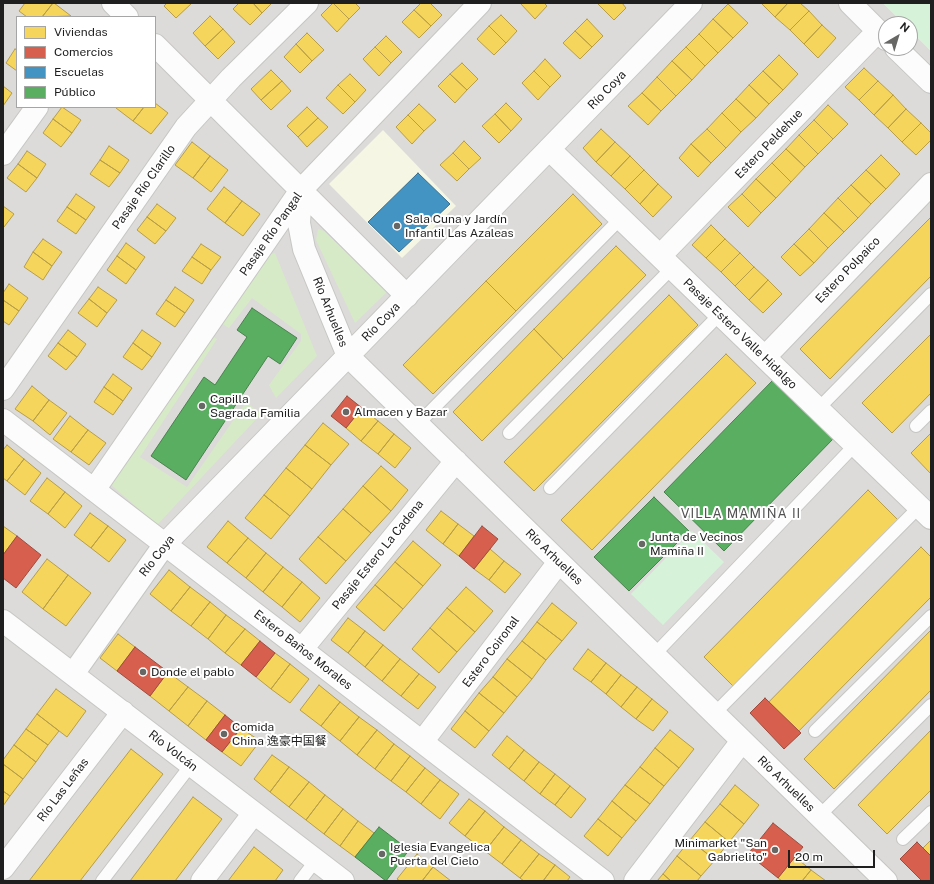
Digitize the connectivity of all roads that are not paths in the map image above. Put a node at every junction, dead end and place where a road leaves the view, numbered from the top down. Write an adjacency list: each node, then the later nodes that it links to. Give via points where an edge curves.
1 (307, 3): 10 (street, Pasaje Río Clarillo)
2 (480, 3): 15 (street, Pasaje Río Pangal)
3 (691, 3): 12 (street, Río Coya)
4 (850, 3): 5 (street)
5 (878, 31)
6 (878, 39): 17 (street, Estero Peldehue)
7 (156, 46): 10 (street)
8 (904, 56): 9 (street)
9 (931, 82)
10 (210, 100): 15 (street); 23 (street, Pasaje Río Clarillo, via 186,127)
11 (36, 108): 13 (street)
12 (549, 149): 16 (street, Pasaje Estero Valle Hidalgo); 19 (street, Río Coya)
13 (3, 154)
14 (931, 184): 22 (street, Estero Polpaico)
15 (301, 190): 19 (street); 21 (street, Río Arhuelles, via 299,223 304,249); 33 (street, Pasaje Río Pangal)
16 (621, 218): 17 (street, Pasaje Estero Valle Hidalgo); 27 (lane)
17 (666, 262): 20 (street, Pasaje Estero Valle Hidalgo); 29 (lane)
18 (931, 294): 24 (lane)
19 (407, 296): 21 (street, Río Coya)
20 (720, 314): 22 (street, Pasaje Estero Valle Hidalgo); 32 (lane)
21 (348, 356): 27 (street, Río Arhuelles); 35 (street, Río Coya)
22 (765, 357): 24 (street, Pasaje Estero Valle Hidalgo)
23 (3, 388)
24 (818, 409): 30 (street, Pasaje Estero Valle Hidalgo)
25 (931, 411): 28 (lane)
26 (3, 420): 33 (street, Estero Baños Morales)
27 (418, 424): 31 (street, Río Arhuelles)
28 (916, 426)
29 (509, 433)
30 (855, 445): 34 (street, Pasaje Estero Valle Hidalgo); 40 (lane)
31 (456, 461): 36 (street, Río Arhuelles); 39 (street, Pasaje Estero La Cadena)
32 (550, 488)
33 (94, 490): 35 (street, Estero Baños Morales)
34 (928, 514): 44 (lane)
35 (165, 544): 39 (street, Estero Baños Morales); 41 (street, Río Coya)
36 (559, 562): 40 (street, Río Arhuelles); 47 (street, Estero Coironal)
37 (931, 616): 45 (lane)
38 (3, 621): 41 (street, Río Volcán)
39 (302, 649): 47 (street, Estero Baños Morales)
40 (654, 655): 44 (street, Río Arhuelles)
41 (72, 674): 43 (street, Río Volcán)
42 (931, 705): 51 (lane)
43 (123, 712): 48 (street, Río Volcán); 54 (street, Río Las Leñas)
44 (714, 714): 46 (street, Río Arhuelles)
45 (816, 731)
46 (742, 741): 51 (street, Río Arhuelles); 60 (street)
47 (422, 742): 59 (street, Estero Baños Morales)
48 (191, 765): 50 (street, Río Volcán); 55 (lane)
49 (931, 812): 52 (lane)
50 (254, 813): 53 (street, Río Volcán); 56 (street)
51 (819, 816): 61 (street, Río Arhuelles)
52 (903, 839)
53 (316, 860): 57 (lane); 58 (street, Río Volcán)
54 (3, 868)
55 (102, 881)
56 (202, 881)
57 (300, 881)
58 (343, 881)
59 (603, 881)
60 (634, 881)
61 (886, 881)

